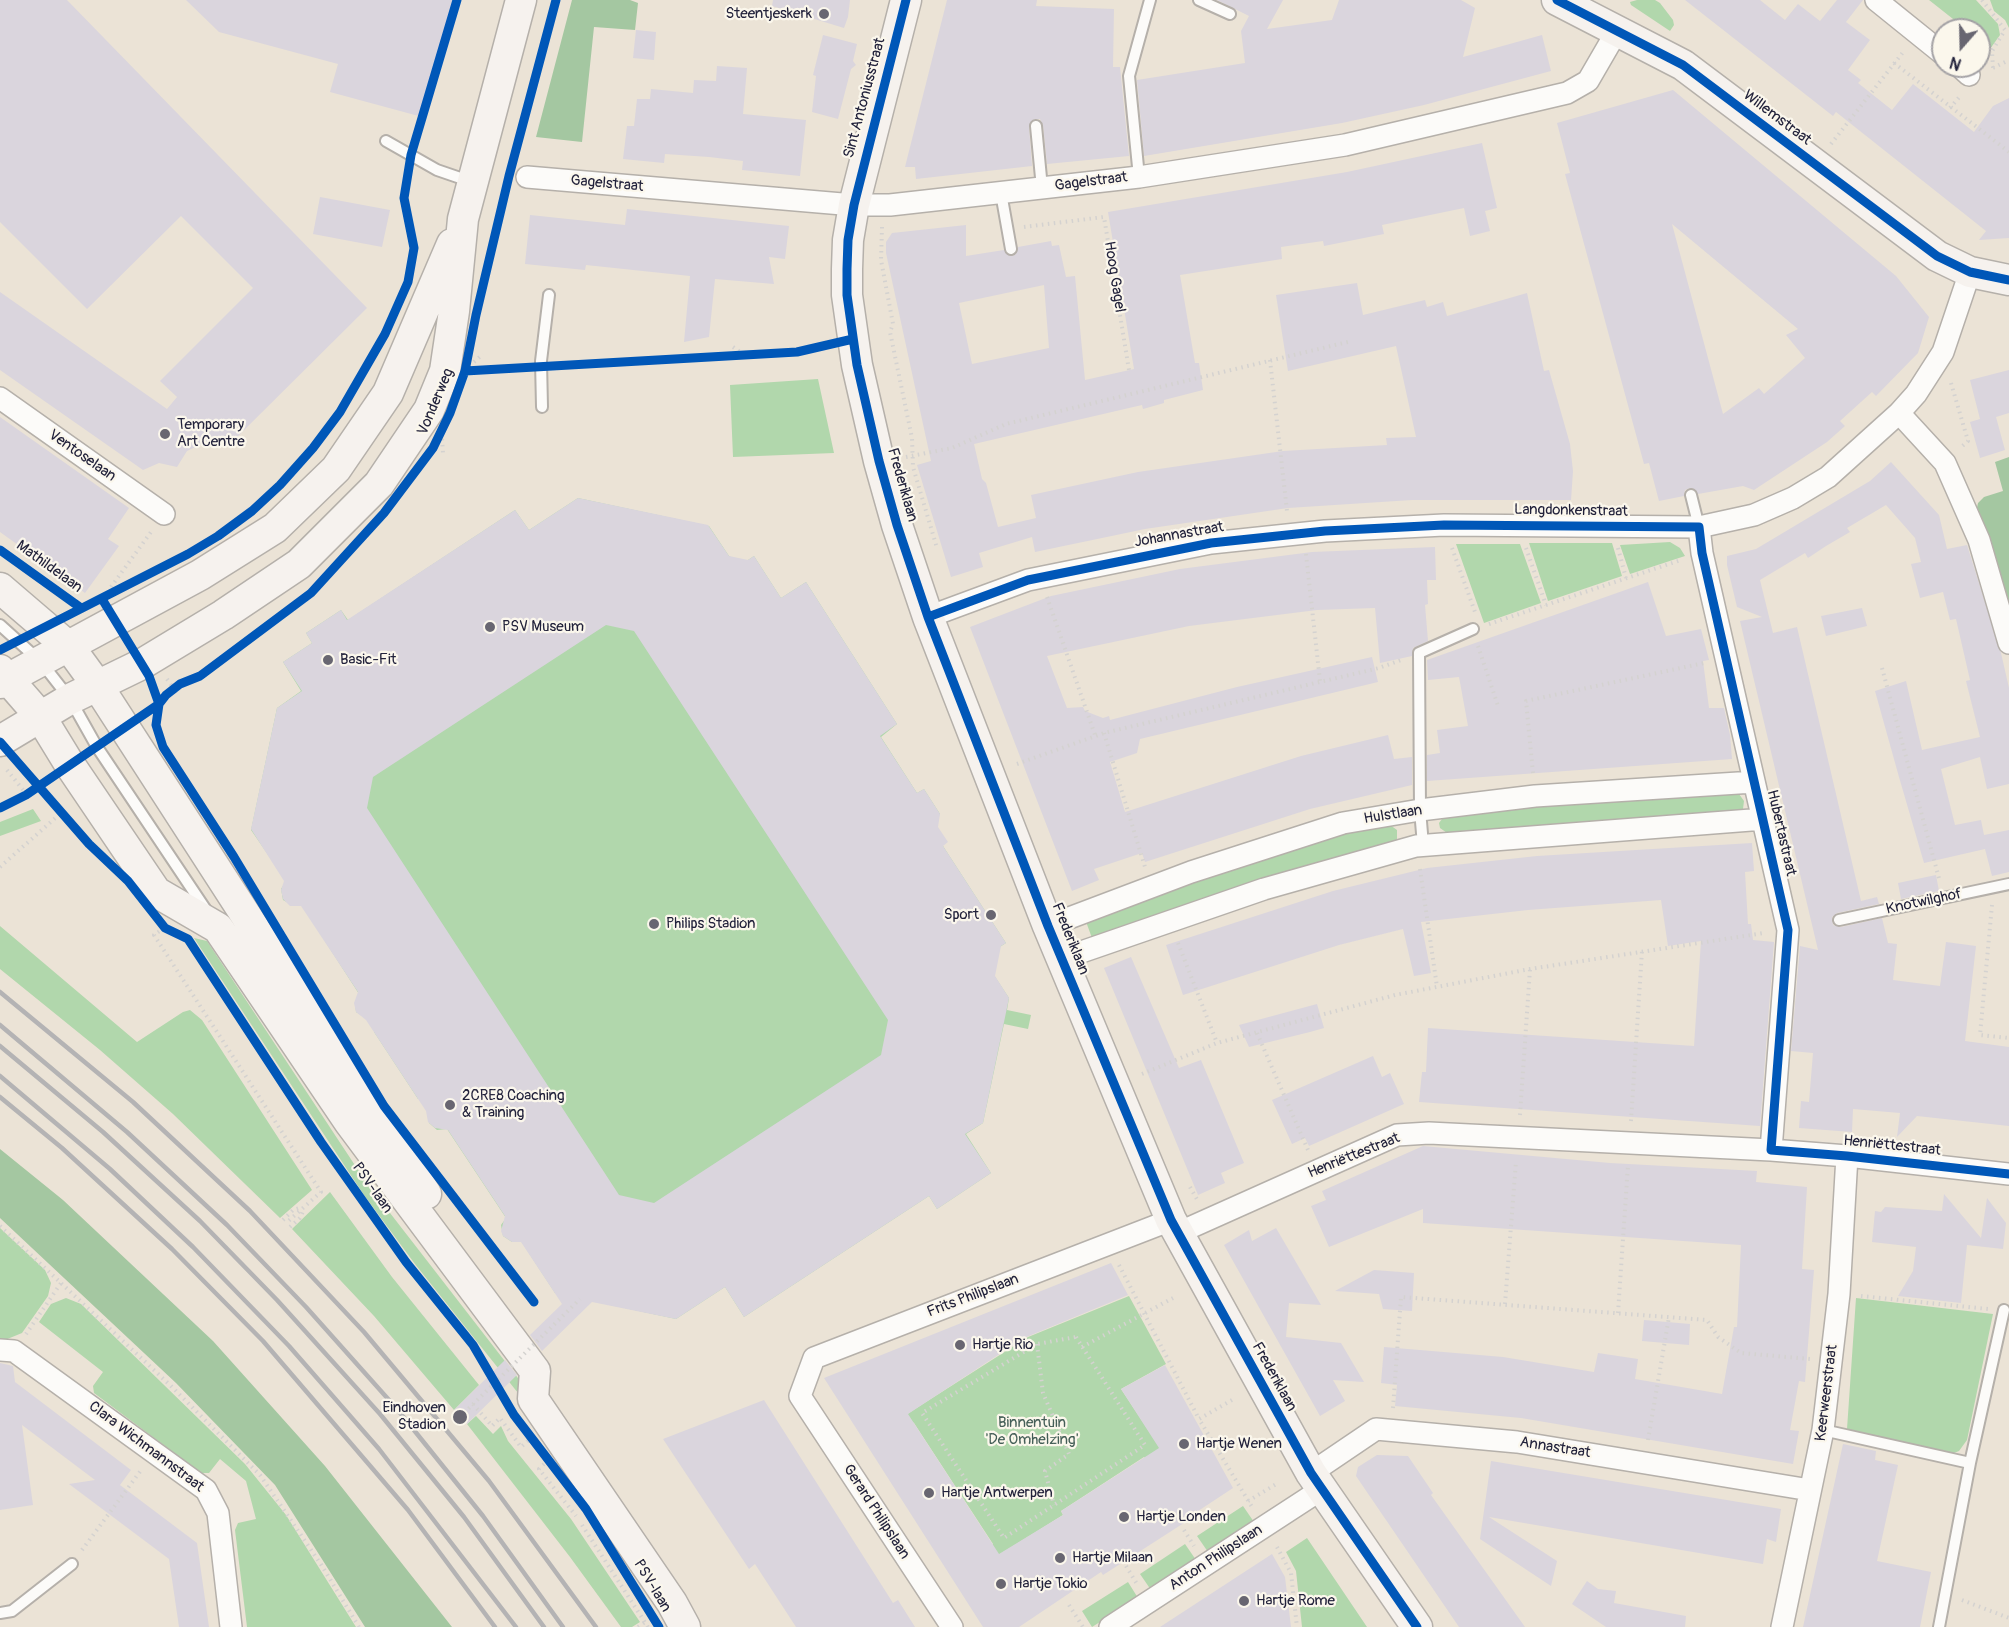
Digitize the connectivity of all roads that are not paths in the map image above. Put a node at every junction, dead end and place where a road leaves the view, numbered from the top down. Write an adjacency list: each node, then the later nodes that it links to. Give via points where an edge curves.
1 (520, 0): 14 (main road, Vonderweg)
2 (906, 0): 17 (main road, Sint Antoniusstraat)
3 (1150, 0): 13 (lane, via 1129,76)
4 (1199, 0): 7 (lane)
5 (1557, 0): 8 (main road, Willemstraat)
6 (1876, 0): 9 (street)
7 (1230, 14)
8 (1617, 31): 13 (street, Gagelstraat, via 1595,72 1583,85 1567,93 1345,145); 20 (main road, Willemstraat, via 1683,66 1923,247)
9 (1931, 44)
10 (1036, 126): 15 (lane)
11 (386, 141): 14 (lane, via 437,170)
12 (526, 177): 17 (street, Gagelstraat)
13 (1139, 177): 15 (street, Gagelstraat)
14 (472, 182): 18 (main road, Vonderweg)
15 (1042, 188): 16 (street, Gagelstraat)
16 (1001, 193): 17 (street, Gagelstraat); 19 (lane)
17 (854, 205): 31 (main road, Frederiklaan, via 848,240 847,295 857,365 879,461)
18 (463, 219): 35 (main road, Vonderweg, via 388,393 336,469 275,528 200,575 109,609); 38 (main road, Vonderweg, via 445,371 429,410 379,484 299,564 142,664)
19 (1011, 249)
20 (1970, 272): 21 (main road, Willemstraat); 25 (street, Langdonkenstraat, via 1943,352)
21 (2009, 279)
22 (549, 295): 24 (lane, via 541,361)
23 (0, 398): 27 (street, Ventoselaan)
24 (542, 407)
25 (1899, 413): 29 (street, Langdonkenstraat, via 1828,477 1793,498 1754,515); 34 (street, via 1945,463 1979,540)
26 (1691, 495): 29 (lane)
27 (164, 514)
28 (1444, 525): 29 (street, Langdonkenstraat); 31 (street, Johannastraat, via 1211,543 1042,577)
29 (1698, 527): 42 (street, Hubertastraat)
30 (0, 588): 35 (main road)
31 (928, 617): 48 (main road, Frederiklaan)
32 (0, 625): 36 (lane)
33 (1477, 628): 43 (lane, via 1419,653)
34 (2009, 643)
35 (70, 648): 36 (main road, Vonderweg); 38 (main road, PSV-laan)
36 (41, 662): 37 (main road, Vonderweg); 39 (lane, PSV-laan)
37 (3, 677): 40 (main road, PSV-laan)
38 (97, 685): 39 (main road, Vonderweg); 56 (main road, PSV-laan, via 457,1243)
39 (70, 699): 40 (main road, Vonderweg); 49 (lane, PSV-laan, via 97,747)
40 (40, 716): 41 (main road, Vonderweg); 49 (main road, PSV-laan, via 156,891)
41 (0, 741)
42 (1754, 782): 43 (street, Hulstlaan, via 1534,796); 44 (street, Hubertastraat)
43 (1420, 810): 45 (lane); 48 (street, Hulstlaan, via 1343,823)
44 (1764, 819): 45 (street); 51 (street, Hubertastraat, via 1788,930)
45 (1420, 846): 50 (street, via 1264,889)
46 (2009, 884): 47 (lane, Knotwilghof)
47 (1839, 920)
48 (1048, 926): 50 (main road, Frederiklaan)
49 (218, 928): 56 (main road, PSV-laan, via 350,1123)
50 (1061, 958): 54 (main road, Frederiklaan)
51 (1771, 1150): 52 (street, Henriëttestraat); 54 (street, Henriëttestraat, via 1429,1133 1397,1135)
52 (1846, 1156): 53 (street, Henriëttestraat); 59 (street, Keerweerstraat, via 1839,1294)
53 (2009, 1174)
54 (1174, 1227): 58 (street, Frits Philipslaan, via 1108,1244 814,1358); 61 (main road, Frederiklaan)
55 (2004, 1310): 60 (lane)
56 (490, 1311): 66 (main road, PSV-laan, via 535,1371 533,1399 672,1602)
57 (7, 1351): 65 (street, Clara Wichmannstraat, via 206,1490 218,1514)
58 (800, 1396): 67 (street, Gerard Philipslaan)
59 (1823, 1430): 60 (lane); 62 (street, Keerweerstraat)
60 (1970, 1462): 71 (lane)
61 (1317, 1481): 62 (street, Annastraat, via 1376,1429 1517,1442); 68 (street, Anton Philipslaan); 69 (main road, Frederiklaan)
62 (1810, 1490): 70 (street, Keerweerstraat)
63 (72, 1564): 64 (lane, via 12,1611)
64 (0, 1613)
65 (231, 1627)
66 (684, 1627)
67 (952, 1627)
68 (1110, 1627)
69 (1417, 1627)
70 (1782, 1627)
71 (1939, 1627)

